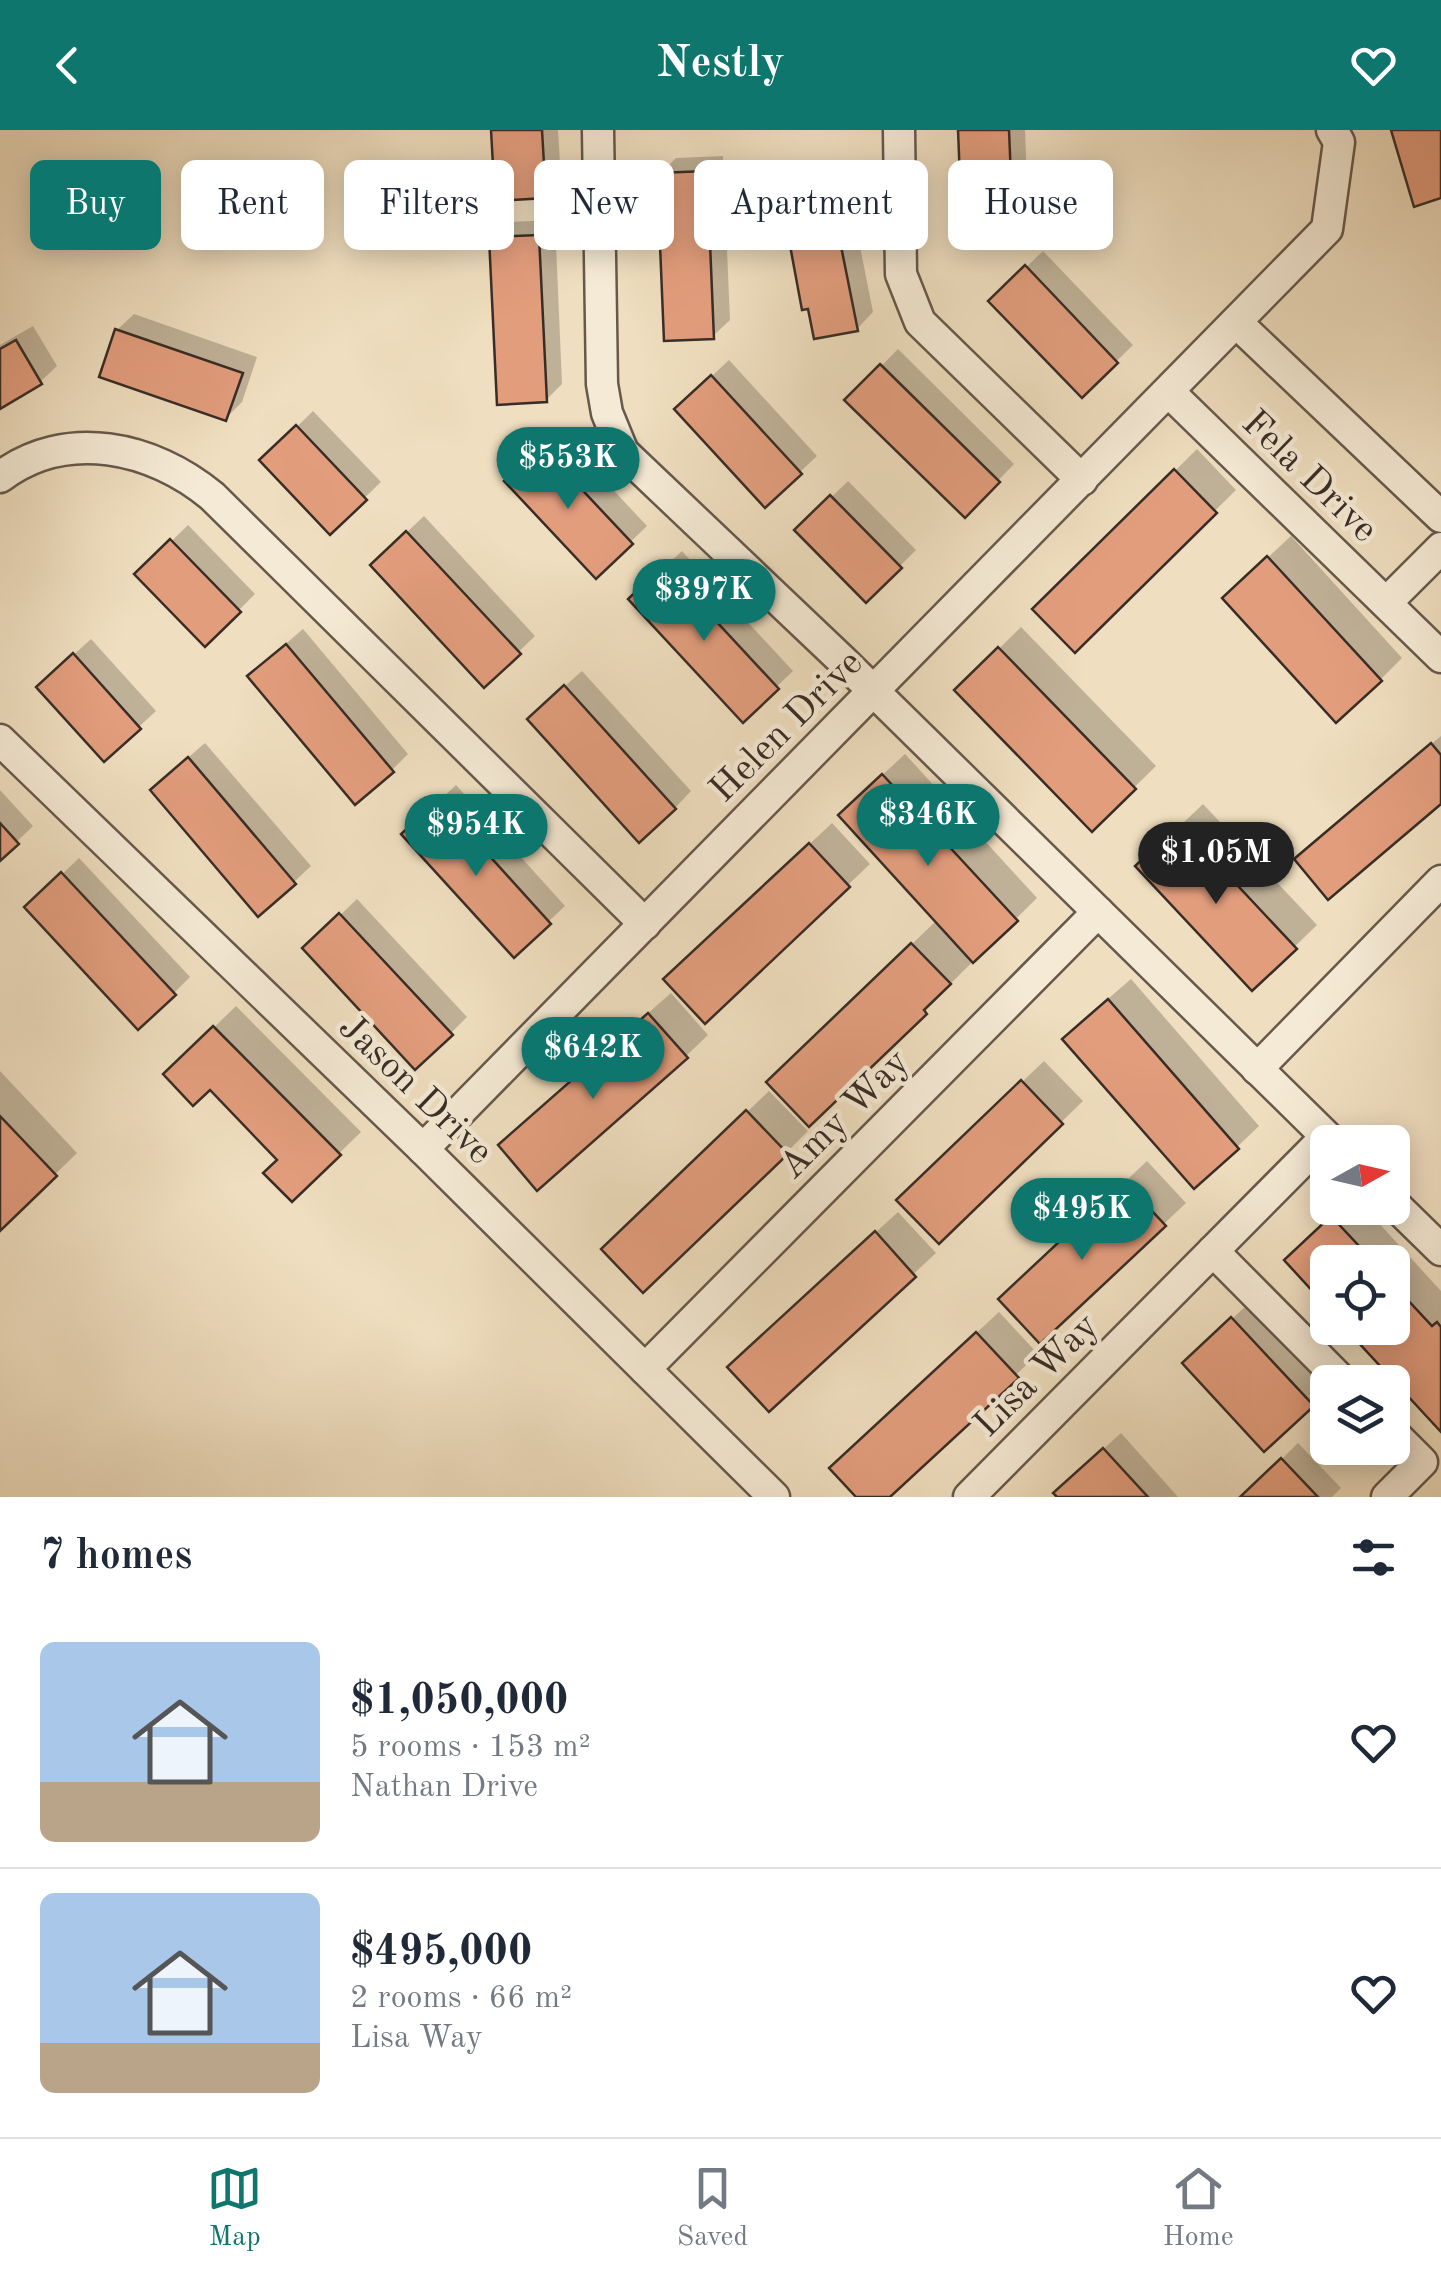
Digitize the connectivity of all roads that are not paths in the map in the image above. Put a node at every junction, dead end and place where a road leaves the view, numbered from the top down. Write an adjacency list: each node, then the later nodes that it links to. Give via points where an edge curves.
1 (598, 130): 12 (street, via 602,384 623,452)
2 (899, 130): 7 (street, via 901,274 920,322)
3 (1332, 130): 4 (street, Helen Drive, via 1339,142 1327,229)
4 (1236, 323): 5 (street, Helen Drive); 8 (street)
5 (1169, 392): 7 (street, Helen Drive); 10 (street, Fela Drive)
6 (0, 477): 16 (street, via 45,454 88,447 150,457 185,474)
7 (1082, 480): 12 (street, Helen Drive)
8 (1441, 517)
9 (1441, 548): 10 (street)
10 (1386, 603): 11 (street, Fela Drive)
11 (1441, 657)
12 (874, 692): 15 (street); 16 (street, Helen Drive)
13 (0, 740): 19 (street, Jason Drive)
14 (1441, 881): 17 (street)
15 (1098, 912): 17 (street); 25 (street, Amy Way)
16 (645, 924): 19 (street, Helen Drive)
17 (1257, 1069): 18 (street)
18 (1314, 1125)
19 (423, 1149): 25 (street, Jason Drive)
20 (1310, 1158): 23 (street, Lisa Way)
21 (1410, 1215): 22 (street)
22 (1435, 1232)
23 (1213, 1251): 24 (street); 27 (street, Lisa Way)
24 (1327, 1365)
25 (645, 1369): 28 (street, Jason Drive)
26 (1410, 1450): 29 (street, via 1422,1462)
27 (982, 1493)
28 (774, 1497)
29 (1387, 1497)

